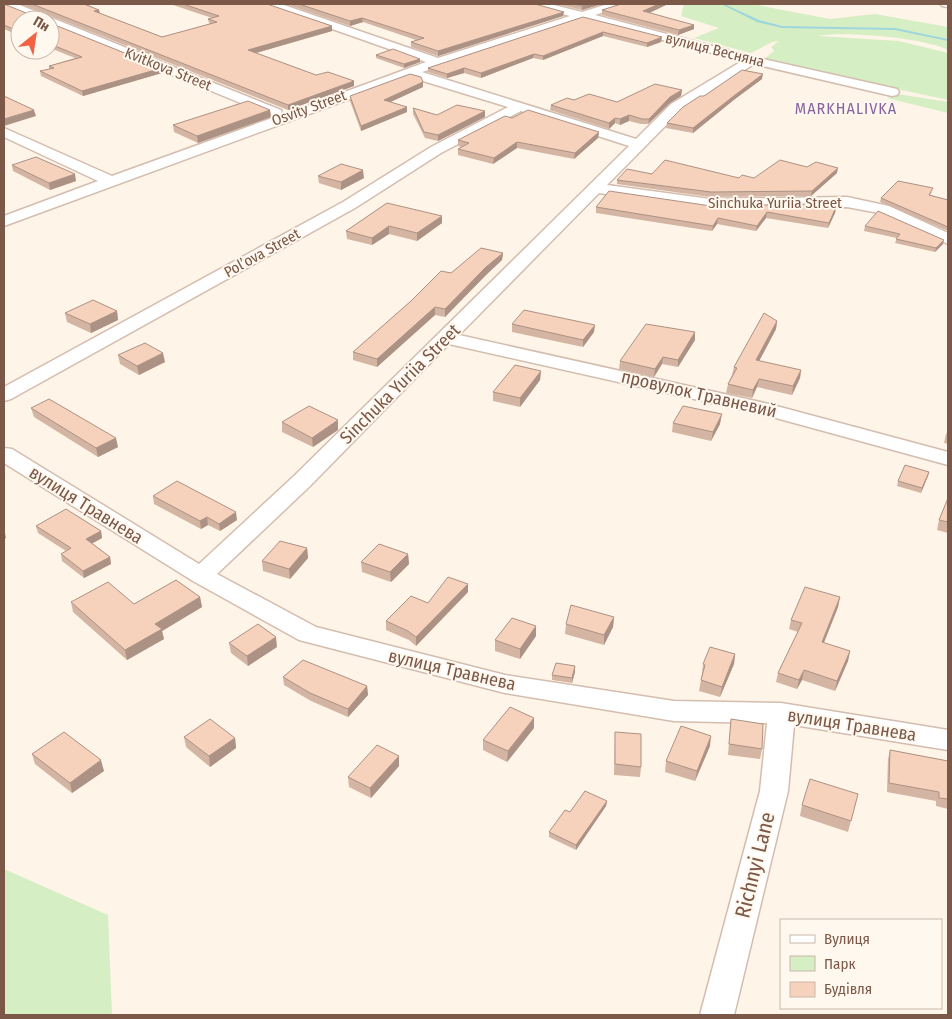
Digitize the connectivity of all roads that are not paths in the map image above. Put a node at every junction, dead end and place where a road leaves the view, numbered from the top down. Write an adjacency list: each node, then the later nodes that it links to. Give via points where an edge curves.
1 (8, 4): 5 (street, Kvitkova Street)
2 (271, 4): 9 (street)
3 (538, 4): 6 (street, вулиця Весняна)
4 (618, 4): 6 (street, Osvity Street)
5 (23, 10)
6 (580, 16): 8 (street, вулиця Весняна); 9 (street, Osvity Street)
7 (60, 24): 13 (street, Kvitkova Street)
8 (752, 60): 11 (street, вулиця Весняна); 15 (street, Sinchuka Yuriia Street, via 676,107)
9 (438, 62): 10 (street, Osvity Street)
10 (409, 72): 12 (street); 13 (street, Osvity Street)
11 (892, 92)
12 (518, 107): 15 (street); 21 (street, Pol’ova Street, via 436,150 349,205)
13 (286, 116): 16 (street, Osvity Street)
14 (4, 132): 16 (street)
15 (639, 144): 17 (street, Sinchuka Yuriia Street)
16 (110, 181): 18 (street, Osvity Street)
17 (596, 188): 19 (street, Sinchuka Yuriia Street, via 710,204 847,202 883,210); 20 (street, Sinchuka Yuriia Street)
18 (4, 221)
19 (948, 239)
20 (447, 338): 23 (street, провулок Травневий, via 769,410); 24 (street, Sinchuka Yuriia Street)
21 (4, 395)
22 (4, 454): 24 (street, вулиця Травнева)
23 (948, 459)
24 (201, 576): 25 (street, вулиця Травнева, via 308,634 505,684 674,711)
25 (781, 714): 26 (street, вулиця Травнева); 27 (street, Richnyi Lane, via 774,791)
26 (948, 740)
27 (717, 1015)

